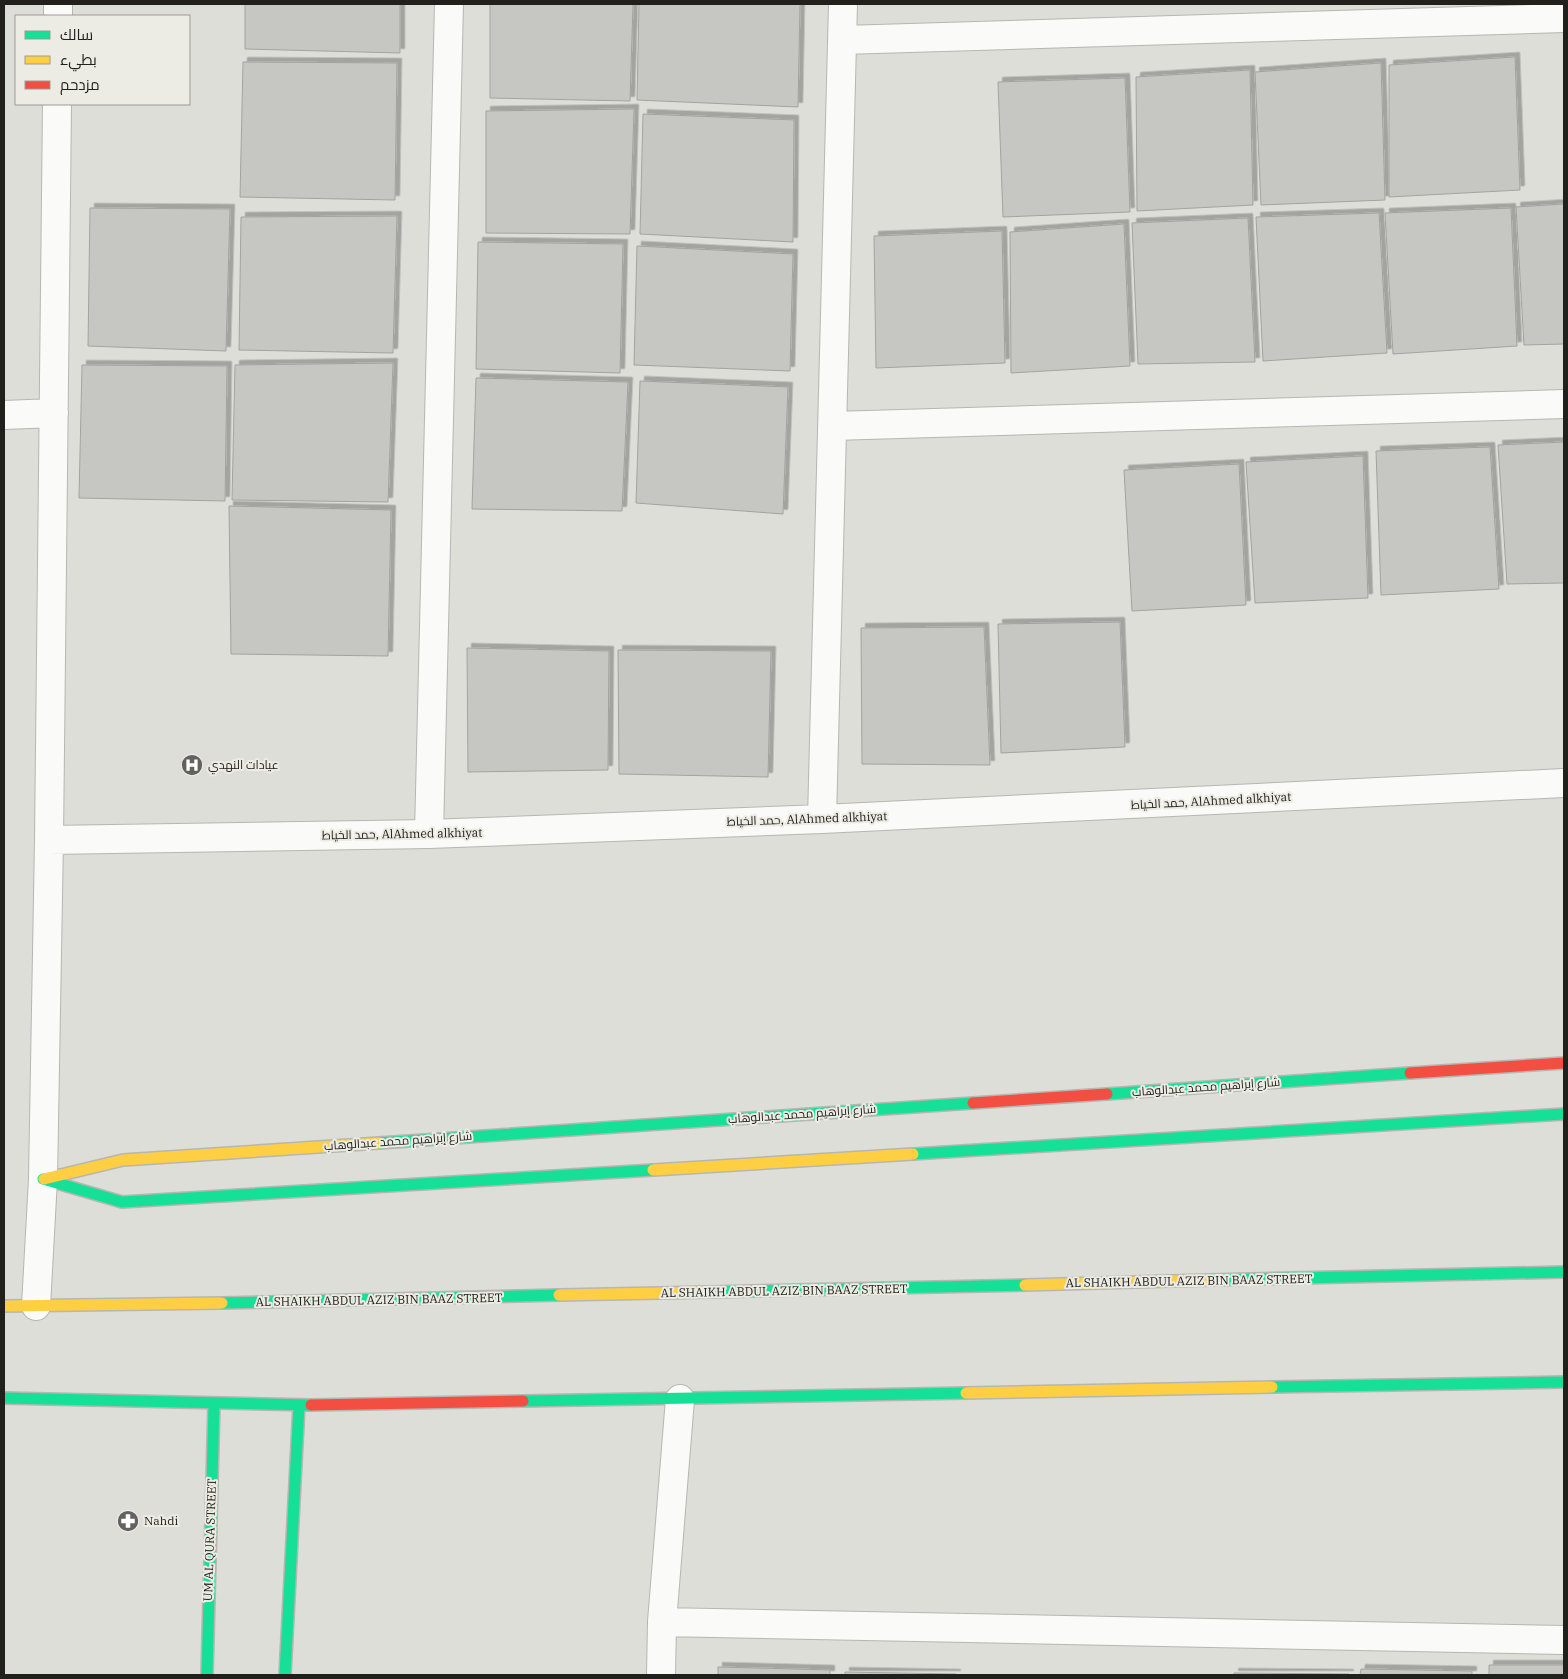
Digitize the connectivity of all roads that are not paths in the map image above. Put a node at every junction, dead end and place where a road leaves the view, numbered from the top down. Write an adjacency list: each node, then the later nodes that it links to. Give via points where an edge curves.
1 (449, 4): 12 (street)
2 (843, 4): 4 (street)
3 (1564, 18): 4 (street)
4 (843, 40): 9 (street)
5 (57, 105): 7 (street)
6 (1564, 404): 9 (street)
7 (54, 413): 8 (street); 13 (street)
8 (4, 415)
9 (833, 426): 11 (street)
10 (1564, 783): 11 (street, حمد الخياط, AlAhmed alkhiyat)
11 (822, 819): 12 (street, حمد الخياط, AlAhmed alkhiyat)
12 (429, 834): 13 (street, حمد الخياط, AlAhmed alkhiyat)
13 (49, 840): 16 (street)
14 (1564, 1063): 16 (main road, شارع إبراهيم محمد عبدالوهاب, via 123,1160)
15 (1564, 1114): 16 (main road, via 122,1202)
16 (43, 1180): 19 (street)
17 (1564, 1272): 19 (main road, AL SHAIKH ABDUL AZIZ BIN BAAZ STREET)
18 (4, 1306): 19 (main road, AL SHAIKH ABDUL AZIZ BIN BAAZ STREET)
19 (36, 1306)
20 (1564, 1382): 22 (main road)
21 (4, 1398): 23 (main road)
22 (680, 1398): 24 (main road); 25 (street)
23 (214, 1404): 24 (main road); 27 (main road, UM AL QURA STREET)
24 (298, 1405): 28 (main road)
25 (662, 1622): 26 (street); 29 (street)
26 (1564, 1640)
27 (207, 1675)
28 (285, 1675)
29 (661, 1675)

